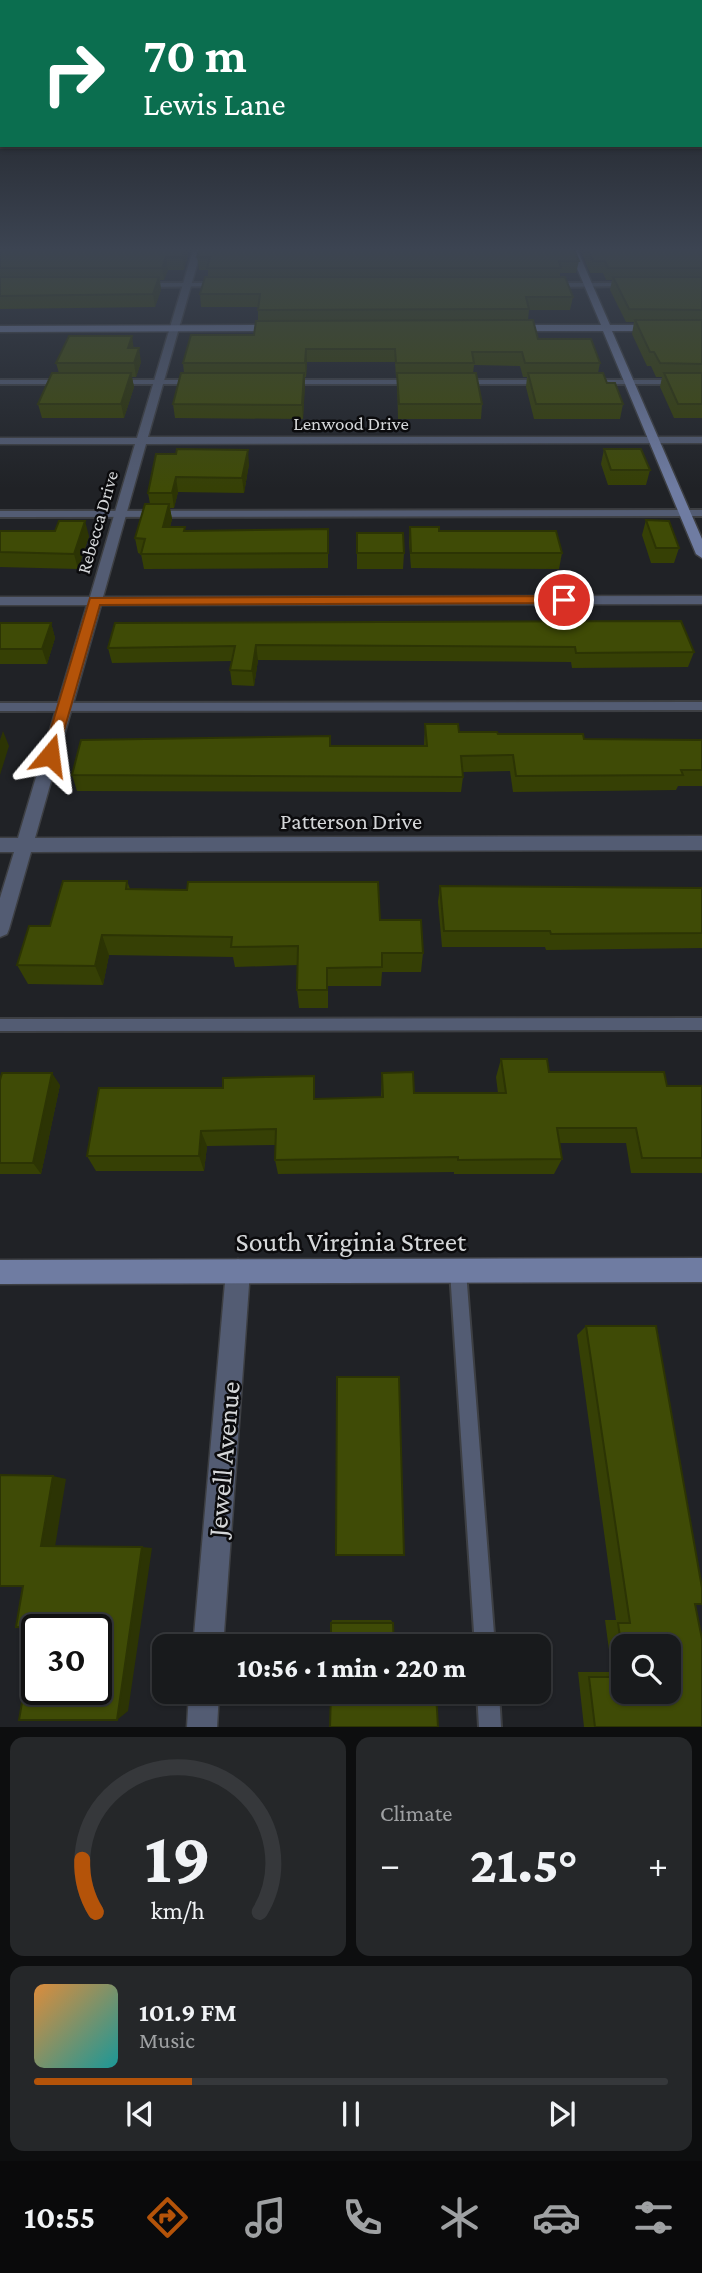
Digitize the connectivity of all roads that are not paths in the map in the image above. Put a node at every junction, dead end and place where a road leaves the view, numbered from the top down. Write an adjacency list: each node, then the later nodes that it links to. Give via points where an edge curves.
1 (286, 328): 6 (street)
2 (495, 328): 3 (street)
3 (607, 328): 4 (street); 17 (street)
4 (702, 328)
5 (0, 329): 6 (street)
6 (174, 329): 10 (street, Rebecca Drive)
7 (0, 382): 8 (lane)
8 (66, 382)
9 (106, 382): 10 (lane)
10 (158, 382): 11 (lane); 22 (street, Rebecca Drive)
11 (200, 382)
12 (283, 382): 13 (lane)
13 (422, 382)
14 (449, 382): 15 (lane)
15 (547, 382)
16 (588, 382): 17 (lane)
17 (630, 382): 18 (lane); 19 (street)
18 (702, 382)
19 (654, 440): 20 (street, Lenwood Drive); 22 (street, Lenwood Drive); 23 (street)
20 (702, 440)
21 (0, 441): 22 (street, Lenwood Drive)
22 (141, 441): 26 (street, Rebecca Drive)
23 (685, 513): 24 (lane); 26 (lane); 27 (street)
24 (702, 513)
25 (0, 514): 26 (lane)
26 (120, 514): 30 (street, Rebecca Drive)
27 (702, 554)
28 (702, 600): 30 (street)
29 (0, 601): 30 (street)
30 (95, 601): 33 (street, Rebecca Drive)
31 (702, 706): 33 (lane)
32 (0, 707): 33 (lane)
33 (64, 707): 36 (street, Rebecca Drive)
34 (702, 843): 36 (street, Patterson Drive)
35 (0, 845): 36 (street, Patterson Drive)
36 (24, 845): 37 (street, Rebecca Drive)
37 (0, 929)
38 (702, 1024): 39 (lane)
39 (0, 1025)
40 (702, 1270): 41 (street, South Virginia Street)
41 (458, 1271): 43 (street, South Virginia Street); 45 (lane)
42 (0, 1272): 43 (street, South Virginia Street)
43 (238, 1272): 44 (street, Jewell Avenue)
44 (209, 1634)
45 (484, 1634)
46 (203, 1704): 48 (street)
47 (489, 1704): 49 (lane)
48 (202, 1727)
49 (491, 1727)

